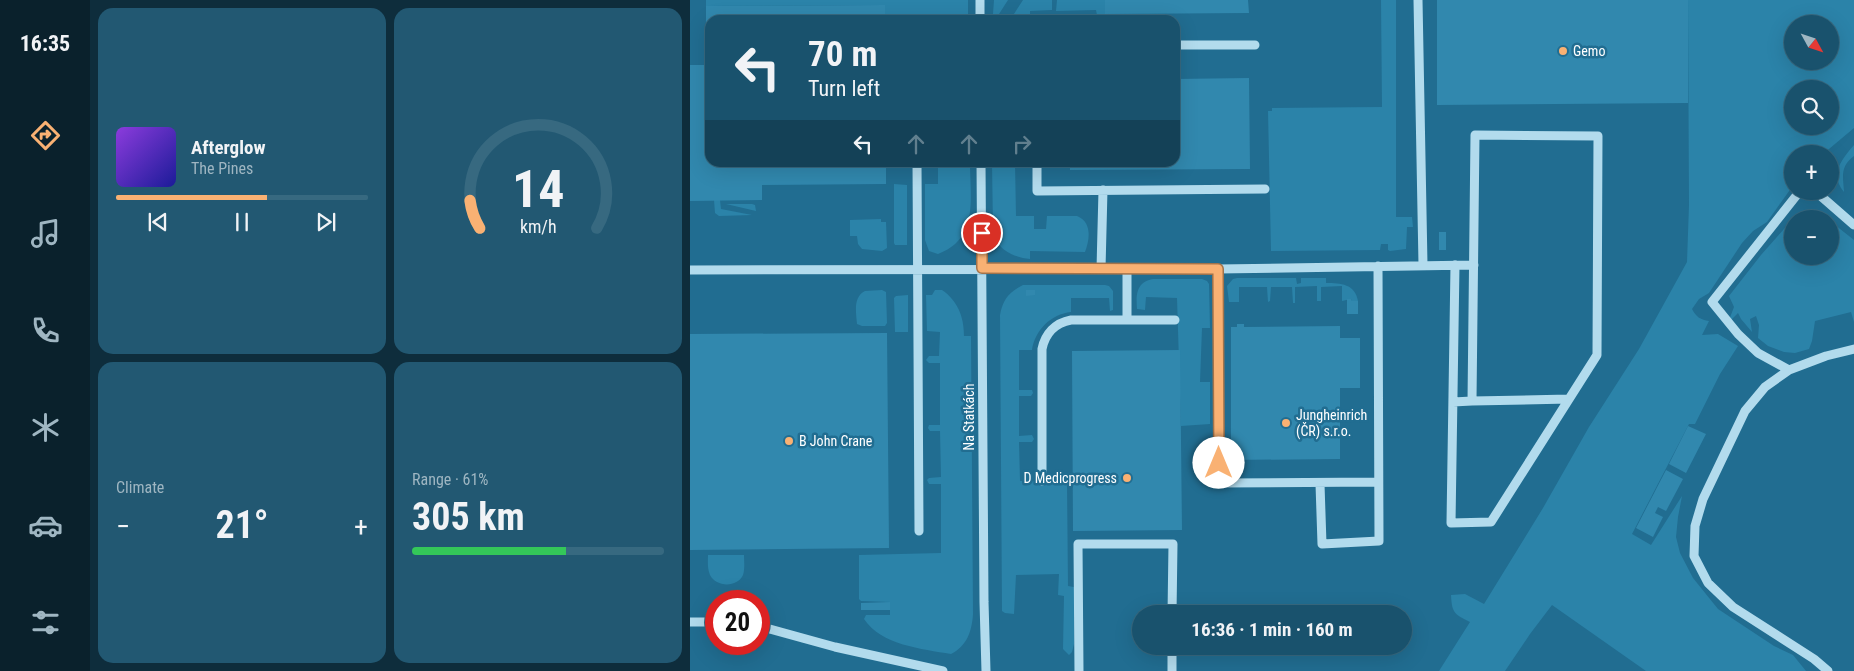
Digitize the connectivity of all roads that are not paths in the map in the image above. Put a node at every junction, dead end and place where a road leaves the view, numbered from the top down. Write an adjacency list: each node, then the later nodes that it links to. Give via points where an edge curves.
1 (980, 0): 3 (street)
2 (1418, 0): 14 (street)
3 (980, 15)
4 (1255, 45): 5 (street)
5 (1180, 46)
6 (917, 167): 19 (street)
7 (981, 167): 18 (street, Na Statkách)
8 (1037, 167): 10 (street, via 1037,190)
9 (1265, 189): 10 (street)
10 (1103, 190): 20 (street)
11 (1793, 200): 27 (street, via 1712,302 1758,353)
12 (1825, 200): 13 (street)
13 (1854, 225)
14 (1423, 265): 15 (street); 17 (street)
15 (1455, 265): 16 (street); 30 (street)
16 (1474, 265): 28 (street, via 1475,135 1598,136 1597,355); 29 (street)
17 (1378, 266): 22 (street); 32 (street)
18 (982, 268): 19 (street); 20 (street); 41 (street, Na Statkách)
19 (917, 269): 23 (street); 34 (street)
20 (1101, 269): 21 (street)
21 (1127, 269): 22 (street); 24 (street)
22 (1218, 269): 33 (street, via 1219,483)
23 (690, 270)
24 (1128, 320): 25 (street); 31 (street, via 1068,321 1059,324 1045,338 1042,349)
25 (1175, 320)
26 (1854, 350): 27 (street)
27 (1789, 370): 44 (street, via 1765,387 1745,411 1703,499 1695,526 1694,556 1708,584 1734,607)
28 (1569, 399): 29 (street); 30 (street, via 1491,522 1451,523)
29 (1472, 401): 30 (street)
30 (1453, 402)
31 (1042, 481)
32 (1378, 482): 33 (street); 33 (street, via 1379,541 1322,544)
33 (1320, 484)
34 (918, 531)
35 (1172, 605): 42 (street, via 1172,544 1078,544)
36 (690, 622): 37 (street)
37 (705, 622)
38 (770, 629): 40 (street)
39 (1172, 655): 43 (street)
40 (943, 671)
41 (986, 671)
42 (1079, 671)
43 (1172, 671)
44 (1828, 671)

